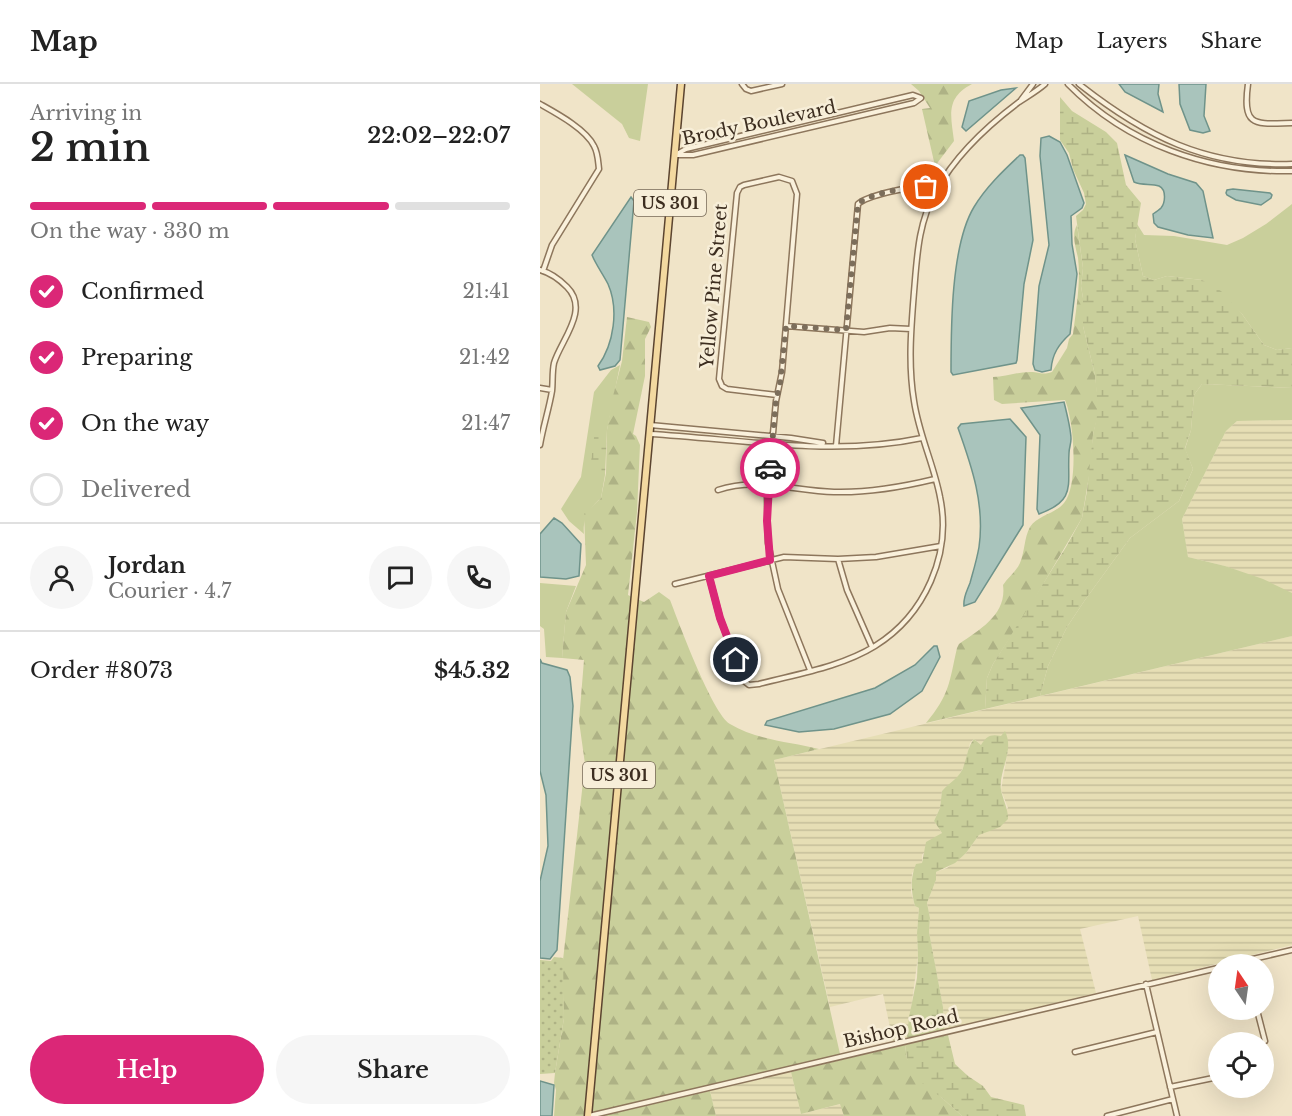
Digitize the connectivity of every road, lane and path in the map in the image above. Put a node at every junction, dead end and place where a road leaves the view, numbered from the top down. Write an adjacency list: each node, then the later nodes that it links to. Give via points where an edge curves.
1 (681, 84): 12 (main road, US 301)
2 (742, 84): 3 (street, via 751,91)
3 (782, 84)
4 (1033, 84): 9 (street)
5 (1045, 84): 9 (street)
6 (1068, 84): 14 (street, via 1105,116 1179,155 1223,166)
7 (1079, 84): 13 (street, via 1122,116 1180,147 1245,163)
8 (1248, 84): 11 (street, via 1247,111 1251,120)
9 (1020, 102): 15 (street, via 970,146)
10 (540, 104): 16 (street, via 587,135 594,146 599,170 552,245)
11 (1292, 123)
12 (675, 155): 12 (street, Brody Boulevard, via 693,155 914,103 921,98 913,95 890,100); 23 (main road, US 301)
13 (1292, 164)
14 (1292, 171)
15 (936, 191): 18 (street, via 919,240); 19 (street, via 913,187 867,198 858,204)
16 (542, 271): 21 (street, via 558,278 575,302 570,332 554,364)
17 (786, 326): 19 (street); 22 (street, Yellow Pine Street); 22 (street, Yellow Pine Street, via 797,194 793,178 779,177 744,185 737,191 719,376 727,389)
18 (911, 329): 19 (street); 26 (street, via 912,388)
19 (846, 330): 29 (street)
20 (540, 388): 21 (street)
21 (552, 390): 28 (street)
22 (777, 395): 25 (street, Yellow Pine Street)
23 (650, 425): 24 (main road, US 301); 25 (street)
24 (650, 434): 27 (street); 49 (main road, US 301)
25 (773, 436): 27 (street, Yellow Pine Street); 29 (street)
26 (922, 438): 29 (street, via 876,446); 30 (street)
27 (772, 444): 29 (street); 31 (street, Yellow Pine Street)
28 (540, 445)
29 (836, 446)
30 (935, 479): 31 (street, via 858,492); 33 (street, via 942,507)
31 (769, 485): 32 (street, via 736,485); 35 (street, Yellow Pine Street)
32 (718, 490)
33 (941, 546): 34 (street, via 890,556); 38 (street, via 934,575 921,600 896,630)
34 (838, 559): 35 (street, via 794,556); 38 (street)
35 (770, 560): 36 (street); 39 (street, Yellow Pine Street, via 786,614)
36 (709, 576): 37 (street); 39 (street, via 744,681 759,684)
37 (675, 584)
38 (872, 647): 39 (street)
39 (810, 670)
40 (1292, 950): 41 (street)
41 (1274, 955)
42 (1208, 970): 43 (street, Bishop Road)
43 (1146, 984): 44 (street); 49 (street, Bishop Road)
44 (1157, 1032): 45 (street); 47 (street)
45 (1075, 1052)
46 (1208, 1079): 47 (street)
47 (1170, 1088): 48 (street)
48 (1173, 1099): 50 (street); 51 (street)
49 (589, 1116)
50 (1107, 1116)
51 (1177, 1116)

